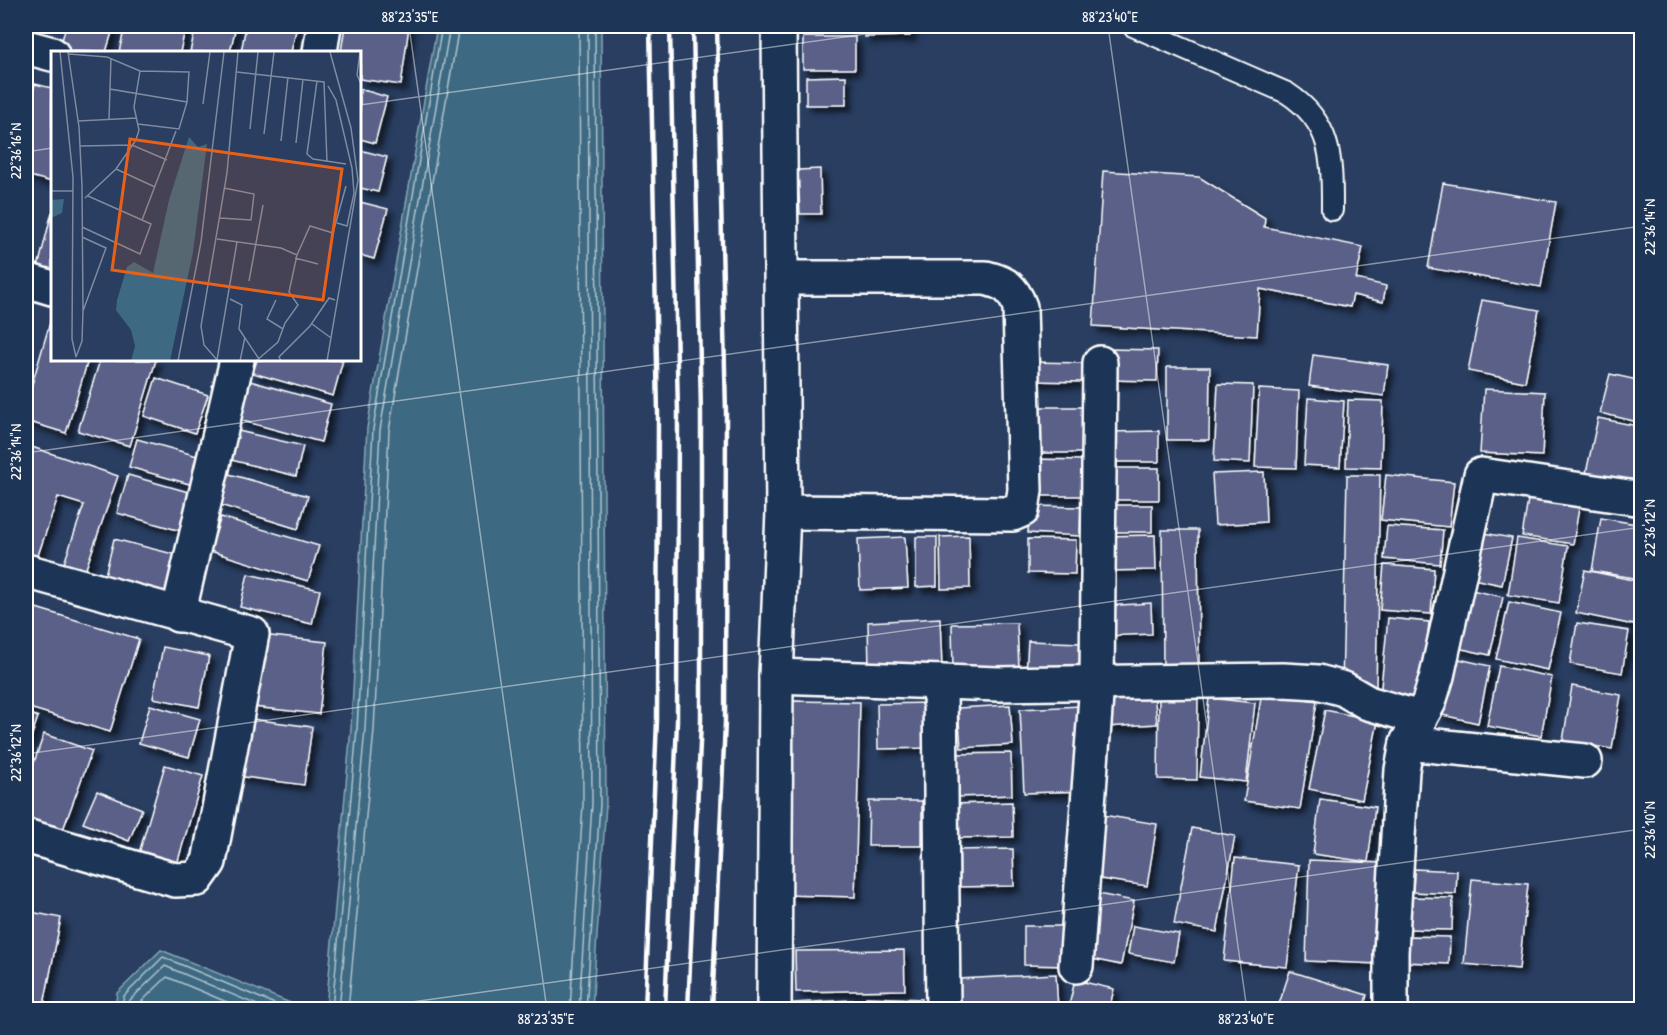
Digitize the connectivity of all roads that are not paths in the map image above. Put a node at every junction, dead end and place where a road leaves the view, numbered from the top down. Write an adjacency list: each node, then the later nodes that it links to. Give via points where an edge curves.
1 (31, 26): 5 (street)
2 (324, 26): 7 (street)
3 (779, 26): 10 (street)
4 (1133, 26): 9 (lane, via 1287,93 1301,103 1316,117 1324,133 1332,163)
5 (26, 37)
6 (26, 47): 8 (street)
7 (320, 51)
8 (51, 54)
9 (1332, 210)
10 (782, 278): 16 (street); 16 (street, via 986,278 1003,282 1014,290 1020,307 1025,490 1022,510 1013,514)
11 (26, 280): 12 (street)
12 (51, 288)
13 (237, 362): 18 (street)
14 (1100, 363): 21 (street)
15 (1641, 499): 22 (street, via 1481,475 1437,676 1429,702)
16 (783, 512): 19 (street)
17 (26, 571): 18 (street)
18 (178, 615): 24 (street, via 252,634 209,862 196,879 175,880)
19 (776, 676): 20 (street); 26 (street)
20 (940, 682): 21 (street); 27 (street)
21 (1097, 683): 22 (street, via 1318,682 1344,689); 25 (street)
22 (1413, 731): 23 (street); 28 (street, via 1402,770)
23 (1585, 760)
24 (26, 836)
25 (1076, 966)
26 (774, 1010)
27 (943, 1010)
28 (1391, 1010)

